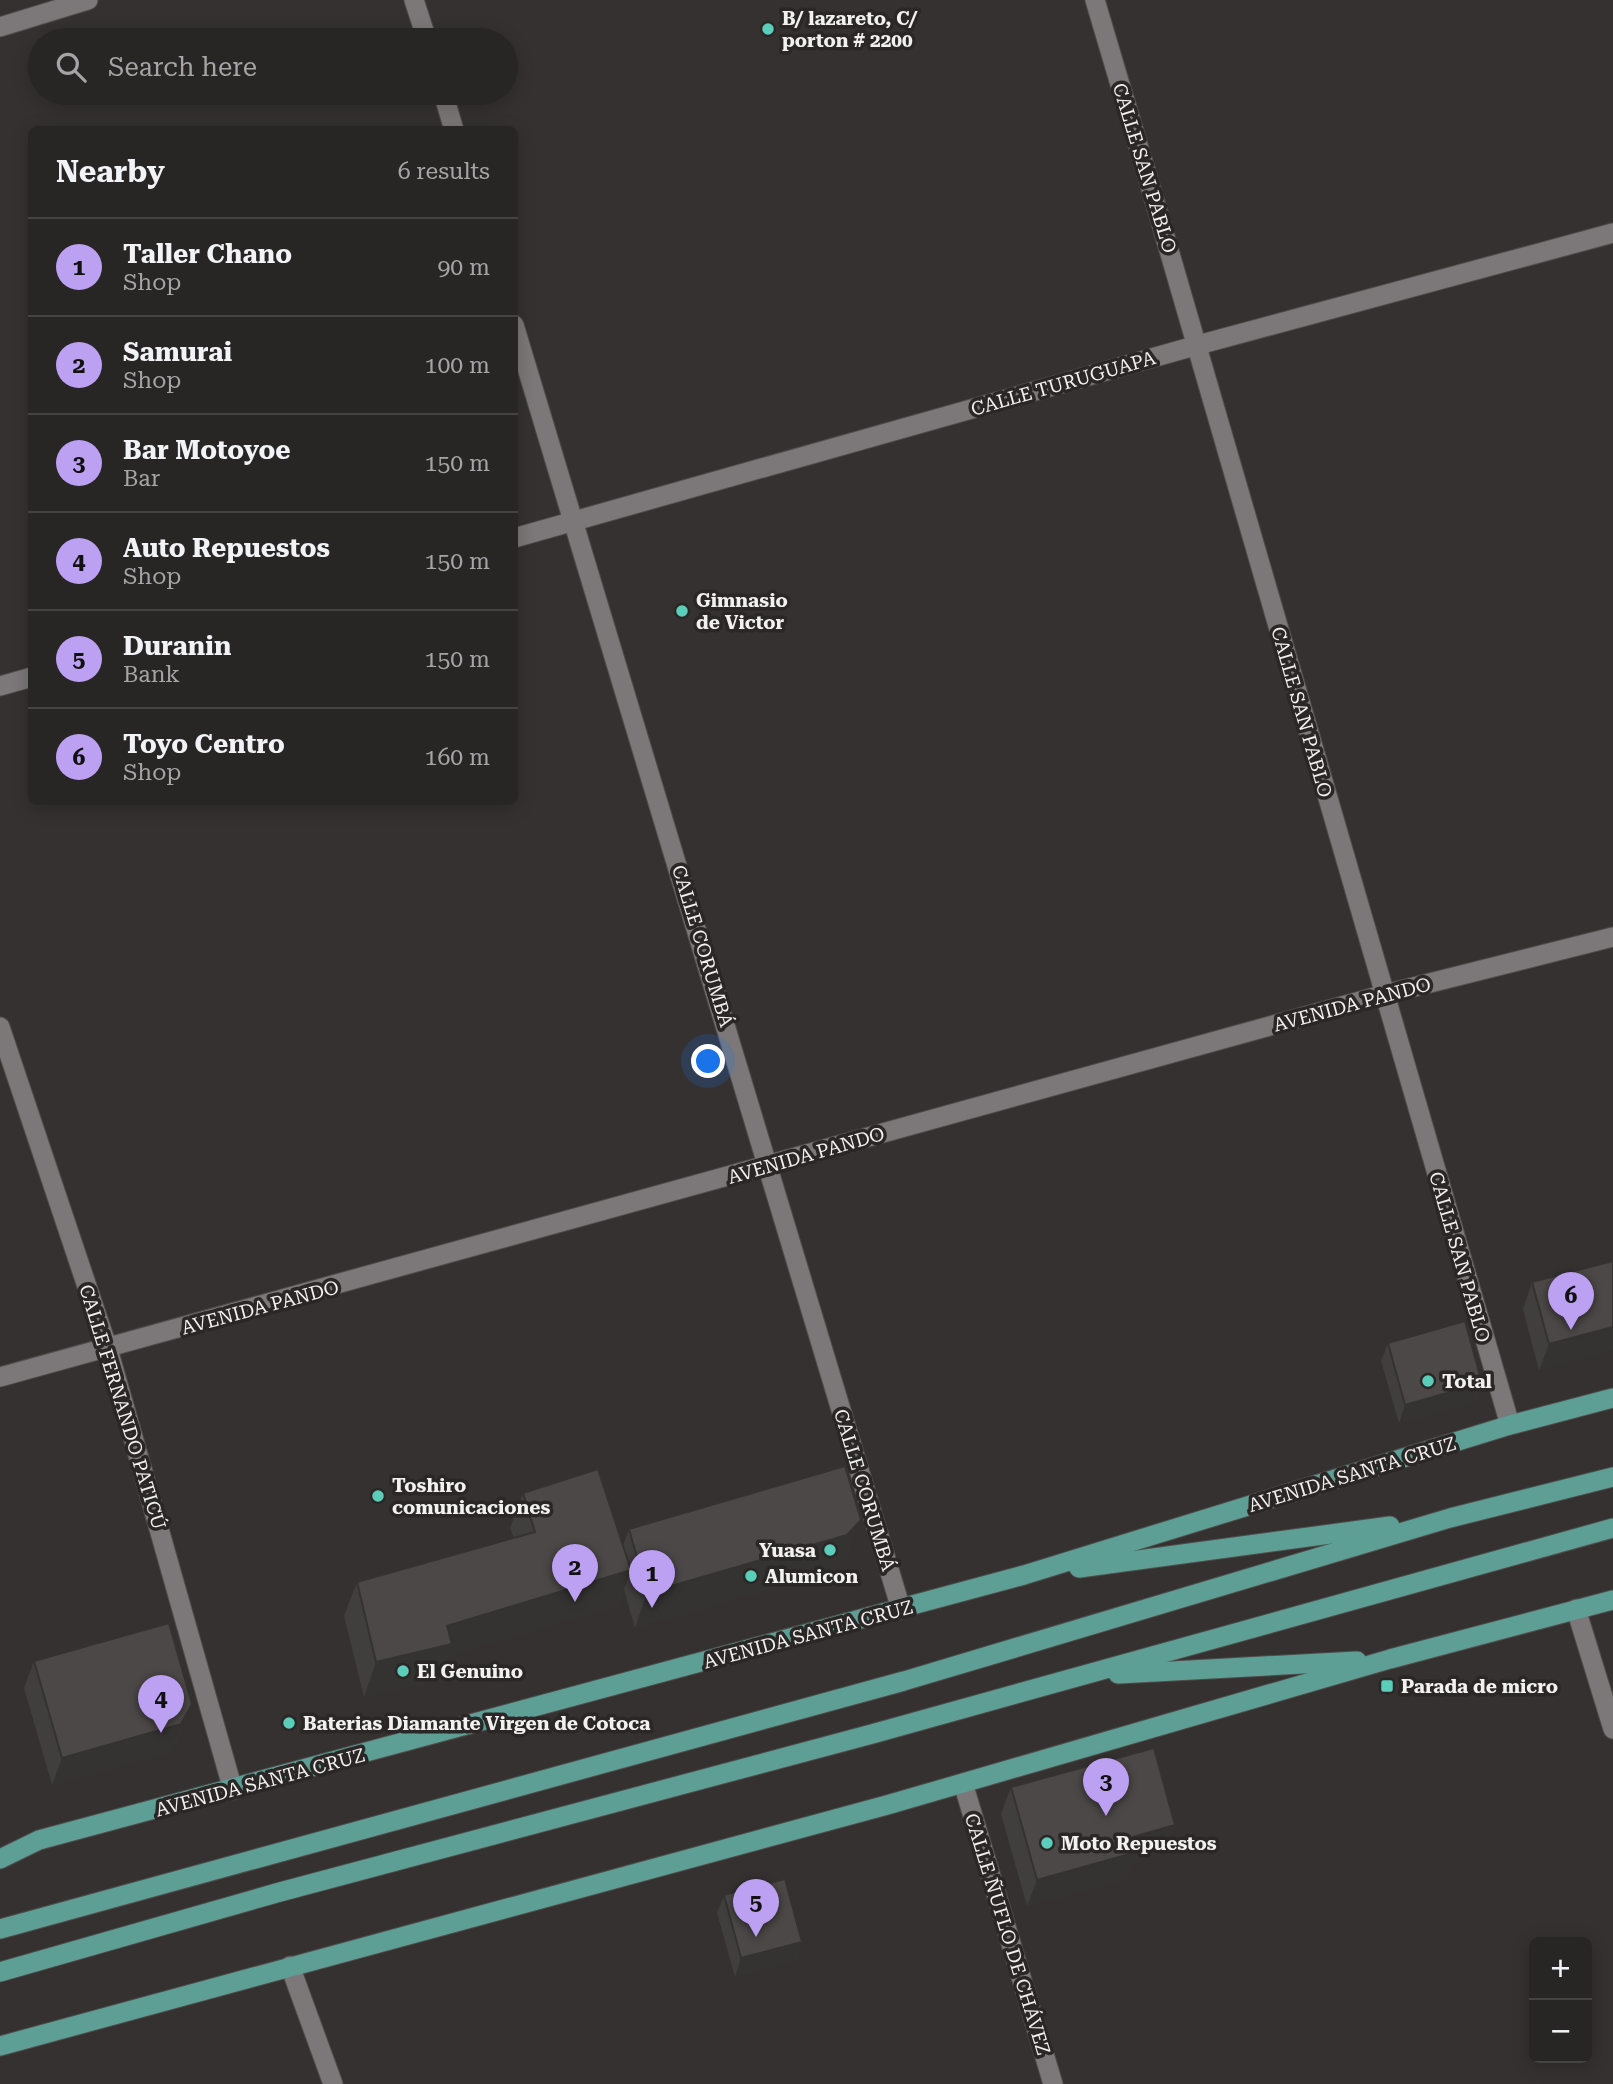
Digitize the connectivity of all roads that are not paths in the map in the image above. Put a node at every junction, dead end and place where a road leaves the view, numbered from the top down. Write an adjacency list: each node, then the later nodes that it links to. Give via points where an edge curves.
1 (88, 0): 4 (street)
2 (414, 0): 5 (street)
3 (1095, 0): 10 (street, CALLE SAN PABLO)
4 (0, 27)
5 (422, 28)
6 (447, 105): 7 (street)
7 (453, 126)
8 (1613, 233): 10 (street, CALLE TURUGUAPA)
9 (518, 338): 11 (street, CALLE CORUMBÁ)
10 (1198, 345): 11 (street, CALLE TURUGUAPA); 16 (street, CALLE SAN PABLO)
11 (575, 520): 12 (street, CALLE TURUGUAPA); 18 (street, CALLE CORUMBÁ)
12 (518, 537)
13 (28, 678): 14 (street)
14 (0, 686)
15 (1613, 937): 16 (street, AVENIDA PANDO)
16 (1382, 995): 18 (street, AVENIDA PANDO); 22 (street, CALLE SAN PABLO)
17 (0, 1027): 19 (street, CALLE FERNANDO PATICÚ)
18 (769, 1166): 19 (street, AVENIDA PANDO); 28 (street, CALLE CORUMBÁ)
19 (108, 1349): 20 (street, AVENIDA PANDO); 34 (street, CALLE FERNANDO PATICÚ)
20 (0, 1377)
21 (1613, 1398): 22 (main road, AVENIDA SANTA CRUZ)
22 (1510, 1425): 26 (main road, AVENIDA SANTA CRUZ)
23 (1613, 1477): 24 (main road)
24 (1450, 1518): 26 (main road); 38 (main road, via 904,1681)
25 (1613, 1528): 31 (main road)
26 (1024, 1575): 28 (main road, AVENIDA SANTA CRUZ)
27 (1613, 1600): 29 (main road)
28 (901, 1609): 34 (main road, AVENIDA SANTA CRUZ)
29 (1576, 1609): 30 (main road); 32 (street)
30 (1390, 1659): 31 (main road); 33 (main road)
31 (1082, 1675): 40 (main road)
32 (1613, 1729)
33 (963, 1783): 39 (main road); 43 (street, CALLE ÑUFLO DE CHÁVEZ)
34 (233, 1790): 35 (main road, AVENIDA SANTA CRUZ)
35 (39, 1840): 36 (main road); 37 (main road, AVENIDA SANTA CRUZ)
36 (0, 1849)
37 (0, 1859)
38 (0, 1929)
39 (290, 1966): 41 (main road); 42 (street)
40 (0, 1972)
41 (5, 2042)
42 (333, 2084)
43 (1053, 2084)

